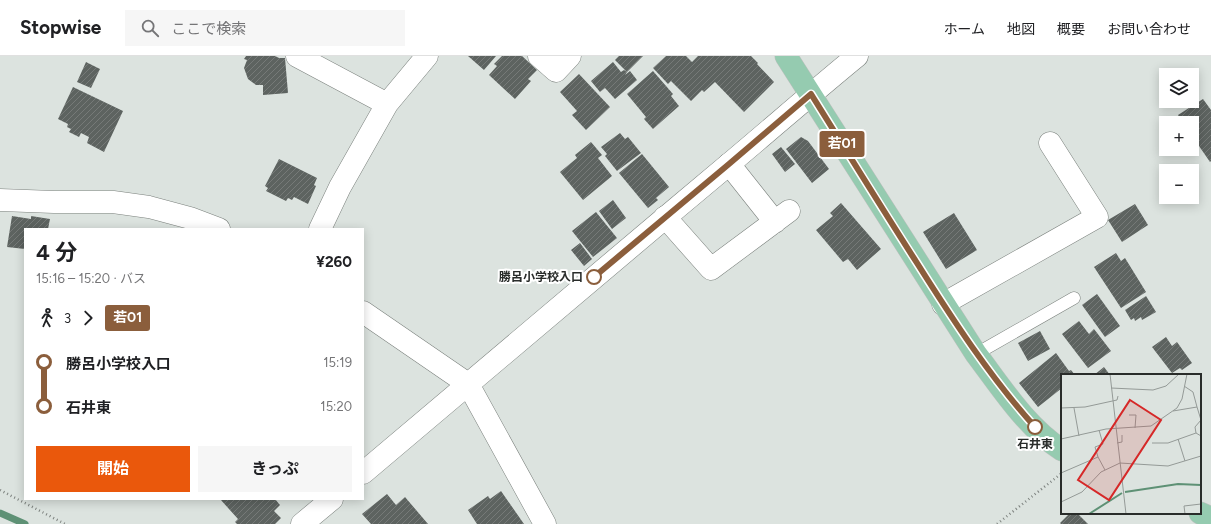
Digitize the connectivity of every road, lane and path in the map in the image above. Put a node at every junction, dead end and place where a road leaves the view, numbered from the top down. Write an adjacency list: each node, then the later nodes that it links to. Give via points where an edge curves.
1 (297, 56): 8 (street)
2 (427, 56): 8 (street)
3 (538, 56): 4 (street, via 556,71)
4 (570, 56)
5 (786, 56): 7 (main road)
6 (857, 56): 7 (street)
7 (811, 94): 10 (street); 16 (main road)
8 (387, 104): 14 (street, via 340,187)
9 (1050, 143): 16 (street, via 1097,217)
10 (729, 164): 12 (street); 12 (street, via 782,216 711,269)
11 (0, 200): 13 (street, via 112,202 149,207)
12 (665, 217): 19 (street)
13 (216, 228)
14 (320, 228)
15 (1074, 298): 18 (lane)
16 (943, 304): 18 (main road)
17 (364, 313): 19 (street)
18 (976, 354): 20 (main road, via 1030,422)
19 (468, 384): 21 (street); 29 (street)
20 (1061, 449)
21 (364, 472)
22 (1061, 474): 30 (path)
23 (0, 490): 27 (path)
24 (331, 500): 28 (street)
25 (1201, 513): 26 (main road)
26 (1211, 518)
27 (64, 524)
28 (302, 524)
29 (545, 524)
30 (997, 524)

